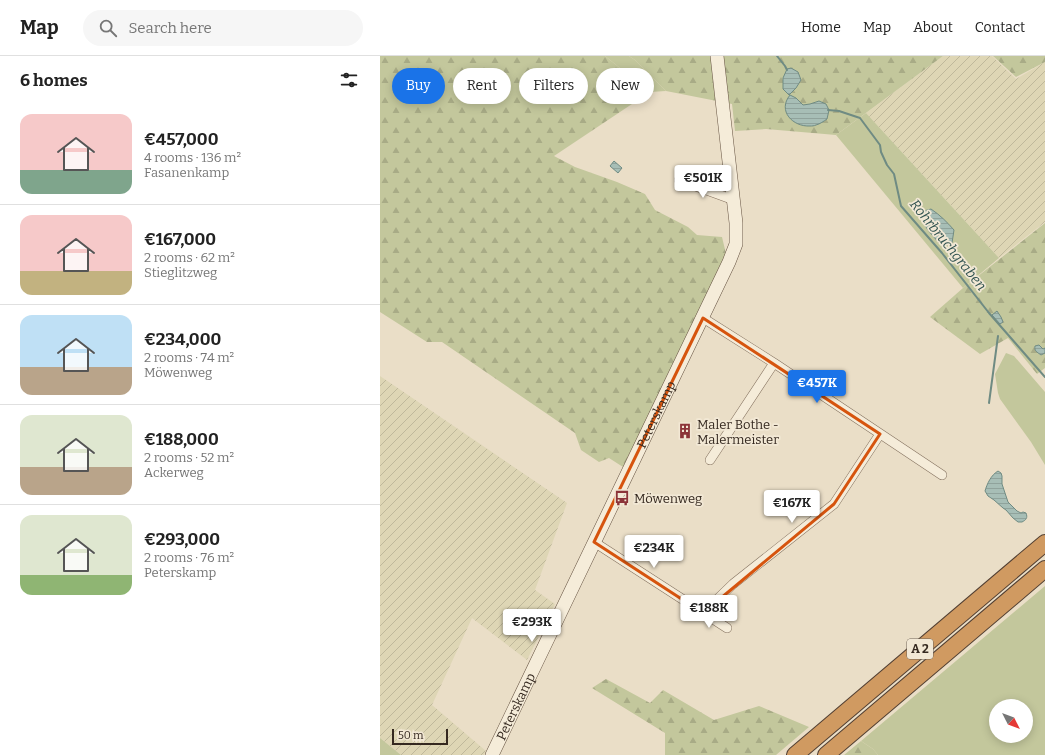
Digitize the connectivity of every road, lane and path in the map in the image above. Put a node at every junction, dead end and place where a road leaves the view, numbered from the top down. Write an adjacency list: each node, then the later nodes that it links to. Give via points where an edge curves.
1 (717, 56): 3 (street, Peterskamp)
2 (679, 180): 3 (street)
3 (734, 200): 4 (street, Peterskamp, via 736,244)
4 (703, 318): 5 (street); 9 (street, Peterskamp)
5 (774, 363): 6 (street); 7 (street)
6 (880, 434): 8 (street); 12 (street, via 834,504 733,584)
7 (710, 460)
8 (942, 475)
9 (594, 542): 12 (street); 14 (street, Peterskamp)
10 (1045, 543): 15 (highway, A 2)
11 (1045, 569): 16 (highway, A 2)
12 (703, 613): 13 (street)
13 (727, 628)
14 (492, 755)
15 (796, 755)
16 (826, 755)

